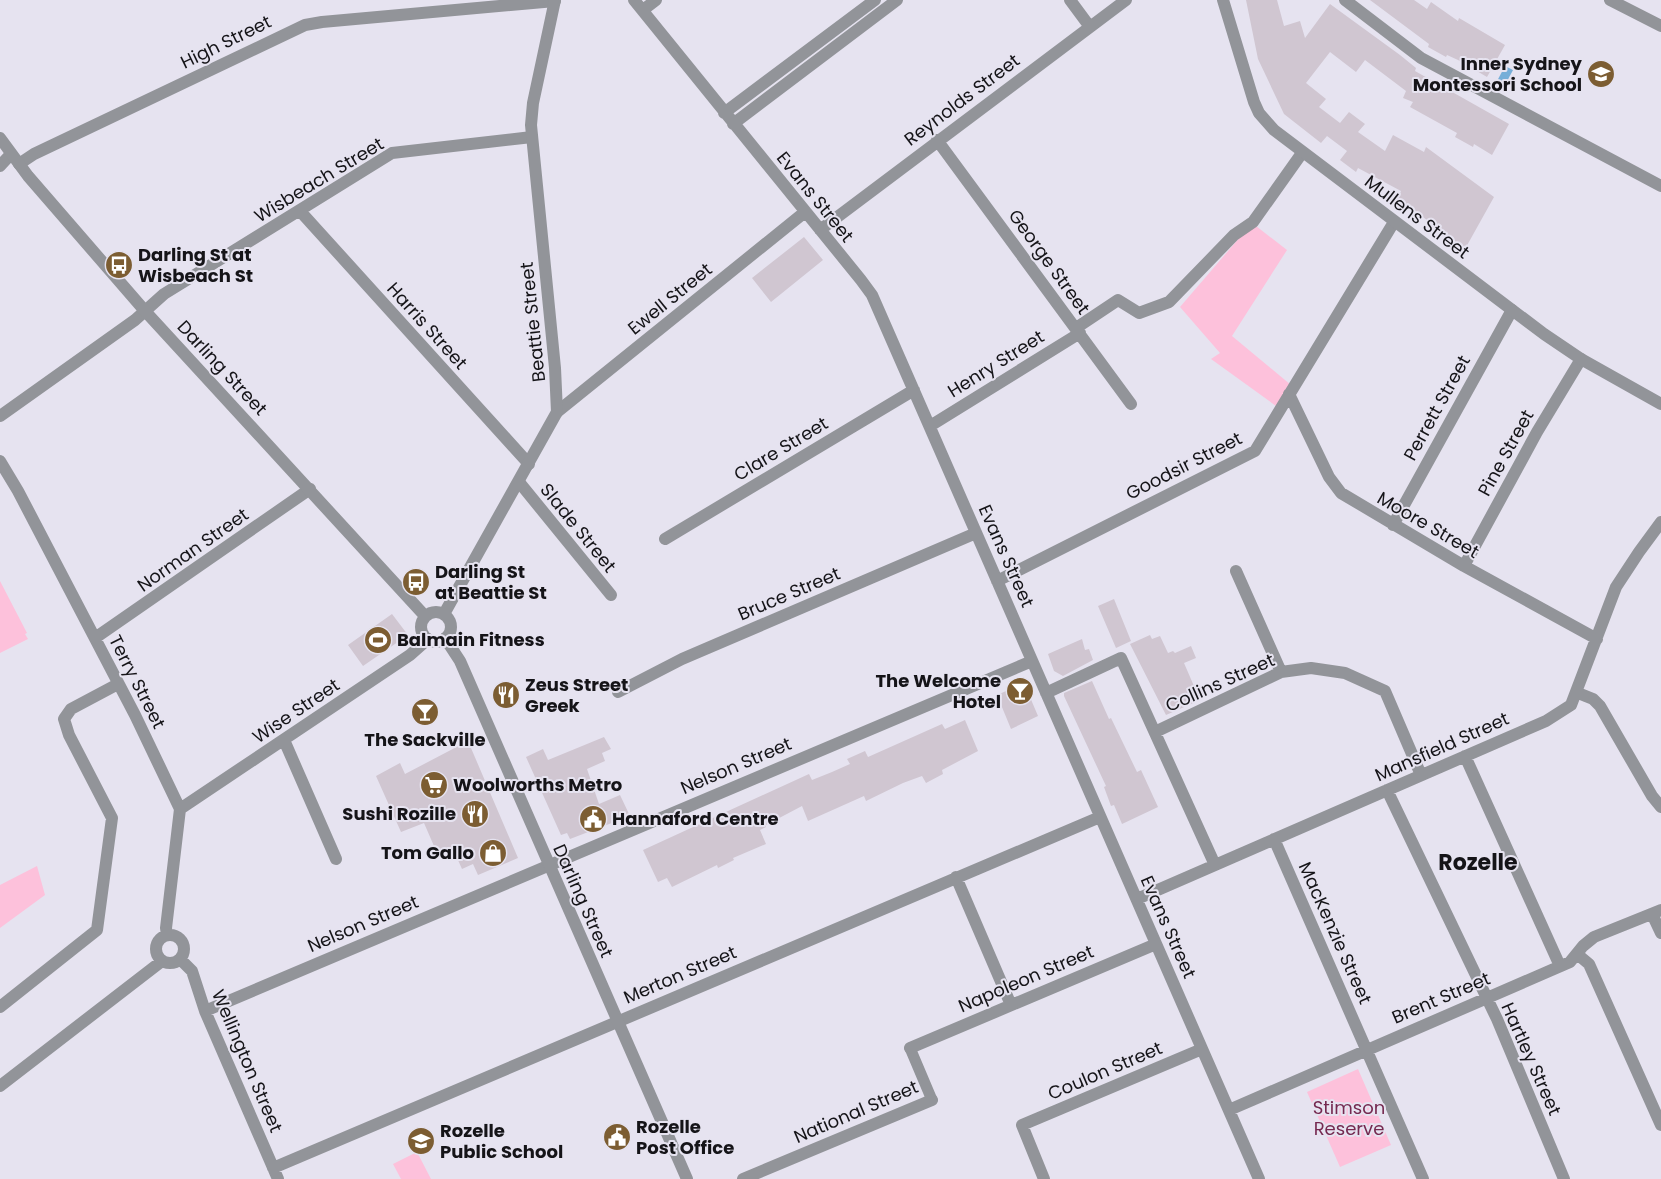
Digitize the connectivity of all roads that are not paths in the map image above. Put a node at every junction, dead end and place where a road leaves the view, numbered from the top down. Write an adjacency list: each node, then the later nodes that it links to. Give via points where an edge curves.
1 (555, 0): 17 (street, Beattie Street, via 533,103); 21 (street, High Street, via 305,25 34,154)
2 (656, 0): 10 (street)
3 (875, 0): 13 (street)
4 (897, 0): 14 (street)
5 (1070, 0): 12 (street)
6 (1126, 0): 12 (street, Reynolds Street)
7 (1223, 0): 20 (street, Mullens Street, via 1259,113)
8 (1345, 0): 23 (street, via 1421,58)
9 (1610, 0): 11 (street)
10 (639, 5): 15 (street, Evans Street)
11 (1661, 26)
12 (1090, 27): 19 (street, Reynolds Street)
13 (811, 48): 14 (street); 15 (street)
14 (820, 59): 16 (street)
15 (724, 113): 16 (street, Evans Street)
16 (733, 124): 25 (street, Evans Street)
17 (532, 137): 24 (street, Wisbeach Street, via 392,153); 36 (street, Beattie Street, via 556,368)
18 (0, 138): 21 (street, Darling Street)
19 (938, 140): 27 (street, Reynolds Street); 30 (street, George Street)
20 (1302, 153): 26 (street, Mullens Street); 30 (street, Henry Street, via 1253,222 1234,235 1169,302 1139,313 1118,300)
21 (15, 159): 22 (street, High Street); 29 (street, Darling Street)
22 (0, 166)
23 (1661, 186)
24 (300, 211): 29 (street, Wisbeach Street, via 164,294); 40 (street, Harris Street)
25 (806, 212): 27 (street, Evans Street); 36 (street, Ewell Street)
26 (1394, 222): 28 (street, Mullens Street); 33 (street, Goodsir Street)
27 (820, 230): 32 (street, Evans Street, via 872,295)
28 (1512, 310): 31 (street, Mullens Street); 44 (street, Perrett Street)
29 (145, 311): 37 (street, Wisbeach Street); 42 (street, Darling Street)
30 (1078, 330): 34 (street, George Street); 38 (street, Henry Street)
31 (1581, 359): 35 (street, Mullens Street); 47 (street, Pine Street)
32 (914, 390): 38 (street, Evans Street); 46 (street, Clare Street)
33 (1289, 394): 44 (street, Moore Street, via 1329,477 1341,493); 49 (street, Goodsir Street, via 1254,451)
34 (1131, 404)
35 (1661, 404)
36 (557, 412): 40 (street, Beattie Street)
37 (0, 416)
38 (930, 426): 45 (street, Evans Street)
39 (0, 461): 53 (street, Terry Street)
40 (529, 464): 41 (street, Beattie Street)
41 (519, 482): 50 (street, Slade Street); 51 (street, Beattie Street)
42 (310, 489): 52 (street, Darling Street); 53 (street, Norman Street)
43 (1661, 522): 56 (street, Mansfield Street, via 1616,588)
44 (1393, 525): 47 (street, Moore Street)
45 (976, 532): 49 (street, Evans Street); 60 (street, Bruce Street, via 682,660)
46 (665, 539)
47 (1464, 566): 56 (street, Moore Street)
48 (1236, 571): 58 (street)
49 (997, 581): 57 (street, Evans Street)
50 (611, 596)
51 (444, 614): 52 (street, via 434,612); 54 (street, via 451,626)
52 (425, 616): 55 (street, via 422,628)
53 (95, 638): 59 (street, Terry Street)
54 (445, 638): 55 (street, via 437,641); 73 (street, Darling Street, via 460,661)
55 (428, 639): 64 (street, Wise Street, via 410,655)
56 (1596, 639): 62 (street, Mansfield Street)
57 (1032, 661): 61 (street, Evans Street); 73 (street, Nelson Street)
58 (1281, 672): 63 (street, Collins Street); 66 (street, Collins Street, via 1311,668 1345,673 1385,691)
59 (118, 684): 69 (street, Terry Street); 87 (street, via 71,709 64,719 112,818 97,930)
60 (618, 692)
61 (1046, 693): 63 (street, via 1121,658); 70 (street, Evans Street)
62 (1578, 693): 65 (street, Mansfield Street, via 1571,704 1546,721); 68 (street, via 1600,706)
63 (1155, 732): 74 (street)
64 (284, 740): 69 (street, Wise Street); 72 (street)
65 (1465, 756): 66 (street, Mansfield Street); 84 (street)
66 (1421, 775): 67 (street, Mansfield Street)
67 (1387, 790): 71 (street, Mansfield Street); 85 (street, Hartley Street)
68 (1661, 807)
69 (180, 809): 79 (street, via 166,928)
70 (1100, 817): 75 (street, Merton Street); 76 (street, Evans Street)
71 (1274, 839): 74 (street, Mansfield Street); 91 (street, MacKenzie Street)
72 (336, 859)
73 (548, 865): 88 (street, Nelson Street); 89 (street, Darling Street)
74 (1215, 866): 76 (street, Mansfield Street)
75 (956, 877): 86 (street); 89 (street, Merton Street)
76 (1137, 899): 80 (street, Evans Street)
77 (1657, 912): 78 (street); 81 (street, Brent Street, via 1594,938)
78 (1661, 933)
79 (168, 935): 82 (street, via 182,942 184,951); 83 (street, via 156,944 156,954)
80 (1156, 944): 86 (street, Napoleon Street); 92 (street, Evans Street)
81 (1577, 954): 84 (street, Brent Street); 96 (street, via 1589,964)
82 (180, 959): 83 (street, via 172,964); 88 (street, Wellington Street, via 192,971)
83 (162, 961): 93 (street)
84 (1560, 966): 85 (street, Brent Street)
85 (1485, 998): 91 (street, Brent Street); 103 (street, Hartley Street, via 1497,1019)
86 (1011, 1005): 90 (street, Napoleon Street)
87 (0, 1006)
88 (206, 1011): 97 (street, Wellington Street)
89 (616, 1021): 97 (street, Merton Street); 98 (street, Darling Street)
90 (910, 1048): 94 (street, National Street)
91 (1366, 1048): 95 (street, Brent Street); 102 (street, MacKenzie Street)
92 (1202, 1049): 95 (street, Evans Street); 100 (street, Coulon Street, via 1022,1125)
93 (0, 1086)
94 (932, 1100): 99 (street, National Street)
95 (1229, 1110): 101 (street, Evans Street)
96 (1661, 1125)
97 (276, 1173)
98 (687, 1179)
99 (743, 1179)
100 (1044, 1179)
101 (1259, 1179)
102 (1423, 1179)
103 (1564, 1179)

